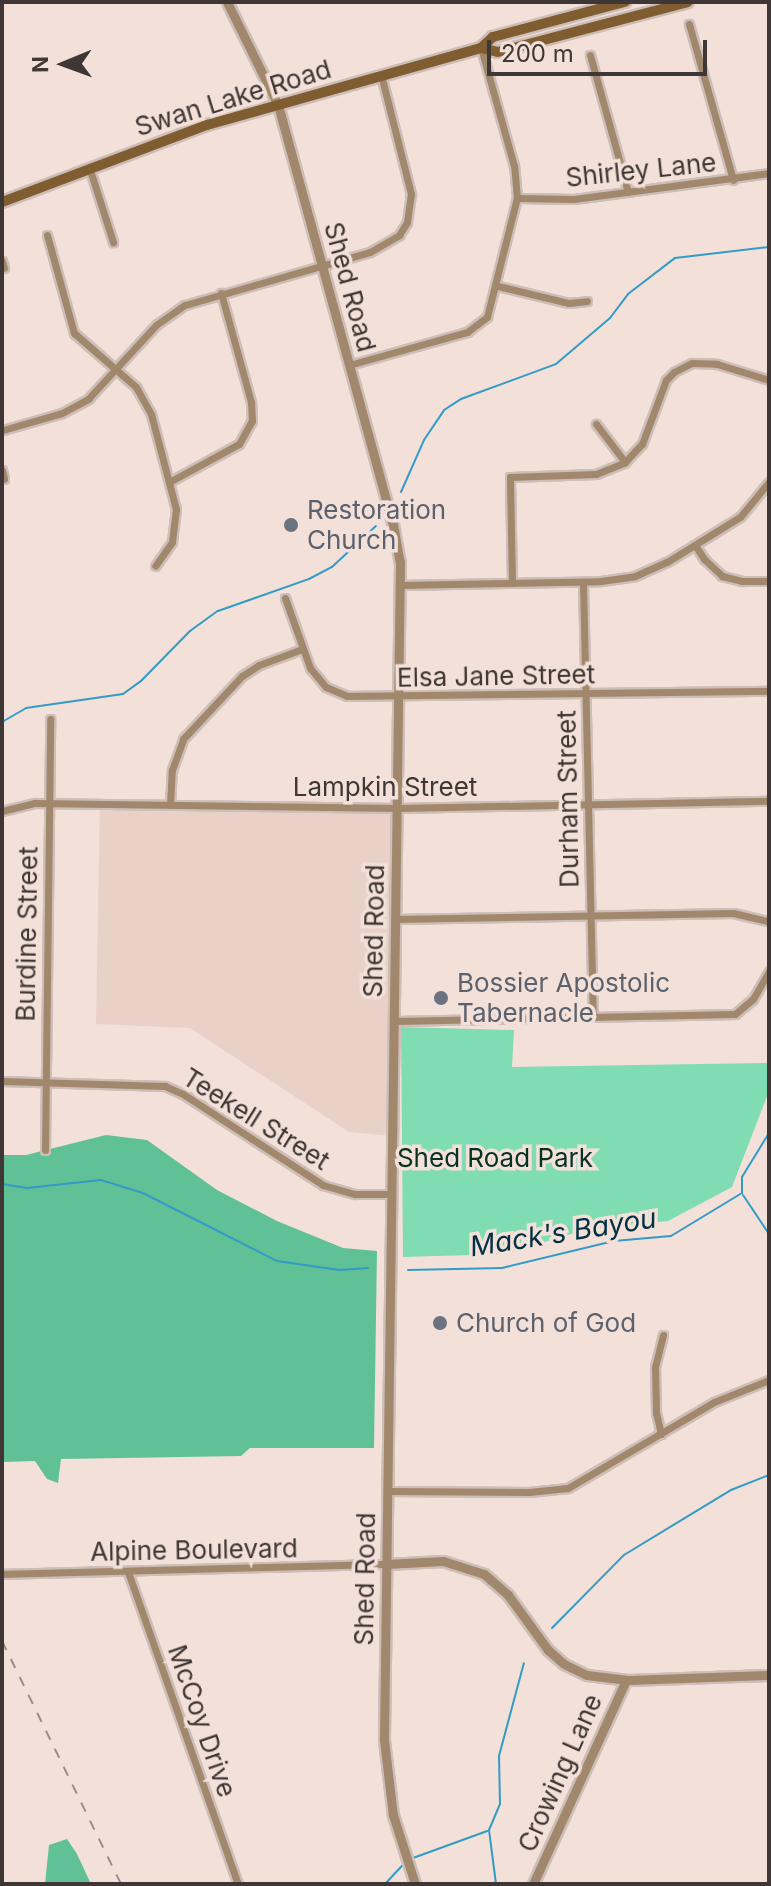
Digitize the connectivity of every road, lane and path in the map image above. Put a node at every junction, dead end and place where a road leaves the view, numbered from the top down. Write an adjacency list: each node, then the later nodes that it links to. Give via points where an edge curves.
1 (227, 2): 8 (street, Shed Road)
2 (625, 2): 5 (main road, Swan Lake Road, via 493,37)
3 (688, 2): 5 (main road, Swan Lake Road, via 498,52)
4 (689, 24): 11 (street)
5 (481, 48): 7 (main road, Swan Lake Road); 13 (street, via 514,166)
6 (590, 55): 12 (street)
7 (381, 75): 8 (main road, Swan Lake Road); 17 (street, via 408,174 407,222 399,235 379,248)
8 (278, 105): 9 (main road, Swan Lake Road, via 180,133); 17 (street, Shed Road)
9 (90, 170): 14 (main road, Swan Lake Road); 16 (street)
10 (769, 173): 11 (street, Shirley Lane)
11 (733, 180): 12 (street, Shirley Lane)
12 (628, 192): 13 (street, Shirley Lane, via 574,199)
13 (517, 198): 18 (street)
14 (2, 202)
15 (47, 235): 22 (street, via 74,333)
16 (113, 242)
17 (322, 265): 19 (street); 21 (street, Shed Road)
18 (498, 286): 20 (street, via 576,304); 21 (street, via 487,317 467,332)
19 (221, 293): 22 (street, via 171,313); 27 (street, via 252,421 239,444)
20 (587, 301)
21 (349, 365): 34 (street, Shed Road, via 393,524)
22 (117, 369): 25 (street, via 75,407); 27 (street, via 147,404)
23 (769, 380): 26 (street, via 705,362 674,372 661,390 642,444)
24 (596, 424): 26 (street)
25 (3, 430)
26 (625, 462): 33 (street, via 596,474 510,477)
27 (171, 481): 30 (street, via 175,532)
28 (769, 482): 29 (street, via 740,517)
29 (695, 545): 31 (street, via 722,576); 32 (street, via 635,576)
30 (155, 566)
31 (769, 581)
32 (583, 582): 33 (street); 38 (street, Durham Street)
33 (512, 583): 34 (street)
34 (400, 585): 39 (street, Shed Road)
35 (285, 598): 36 (street, Elsa Jane Street)
36 (302, 649): 39 (street, Elsa Jane Street, via 317,680 336,693); 44 (street, via 242,676 183,739 172,770)
37 (769, 691): 38 (street, Elsa Jane Street)
38 (586, 695): 39 (street, Elsa Jane Street); 43 (street, Durham Street)
39 (399, 698): 45 (street, Shed Road)
40 (50, 719): 42 (street, Burdine Street)
41 (769, 801): 43 (street, Lampkin Street)
42 (49, 803): 44 (street, Lampkin Street); 46 (street, Lampkin Street); 54 (street, Burdine Street)
43 (588, 804): 45 (street, Lampkin Street); 47 (street, Durham Street)
44 (170, 805): 45 (street, Lampkin Street)
45 (397, 808): 48 (street, Shed Road)
46 (2, 811)
47 (590, 915): 48 (street); 49 (street, via 744,913); 51 (street, Durham Street)
48 (396, 919): 52 (street, Shed Road)
49 (769, 921)
50 (769, 971): 51 (street, via 753,999 735,1014)
51 (593, 1016): 52 (street)
52 (395, 1021): 56 (street, Shed Road)
53 (2, 1081): 54 (street, Teekell Street)
54 (44, 1082): 55 (street, Burdine Street); 56 (street, Teekell Street, via 165,1086 323,1185 355,1194)
55 (45, 1150)
56 (392, 1194): 60 (street, Shed Road)
57 (663, 1335): 59 (street, via 655,1367)
58 (769, 1380): 59 (street, via 714,1402)
59 (661, 1434): 60 (street, via 568,1488)
60 (388, 1491): 61 (street, Shed Road)
61 (386, 1564): 62 (street, Alpine Boulevard); 65 (street, via 443,1561 484,1574 564,1664 600,1679); 67 (street, Shed Road, via 385,1765 393,1815)
62 (128, 1572): 63 (street, Alpine Boulevard); 66 (street, McCoy Drive)
63 (2, 1574)
64 (769, 1675): 65 (street)
65 (626, 1680): 68 (street, Crowing Lane)
66 (238, 1884)
67 (415, 1884)
68 (533, 1884)

